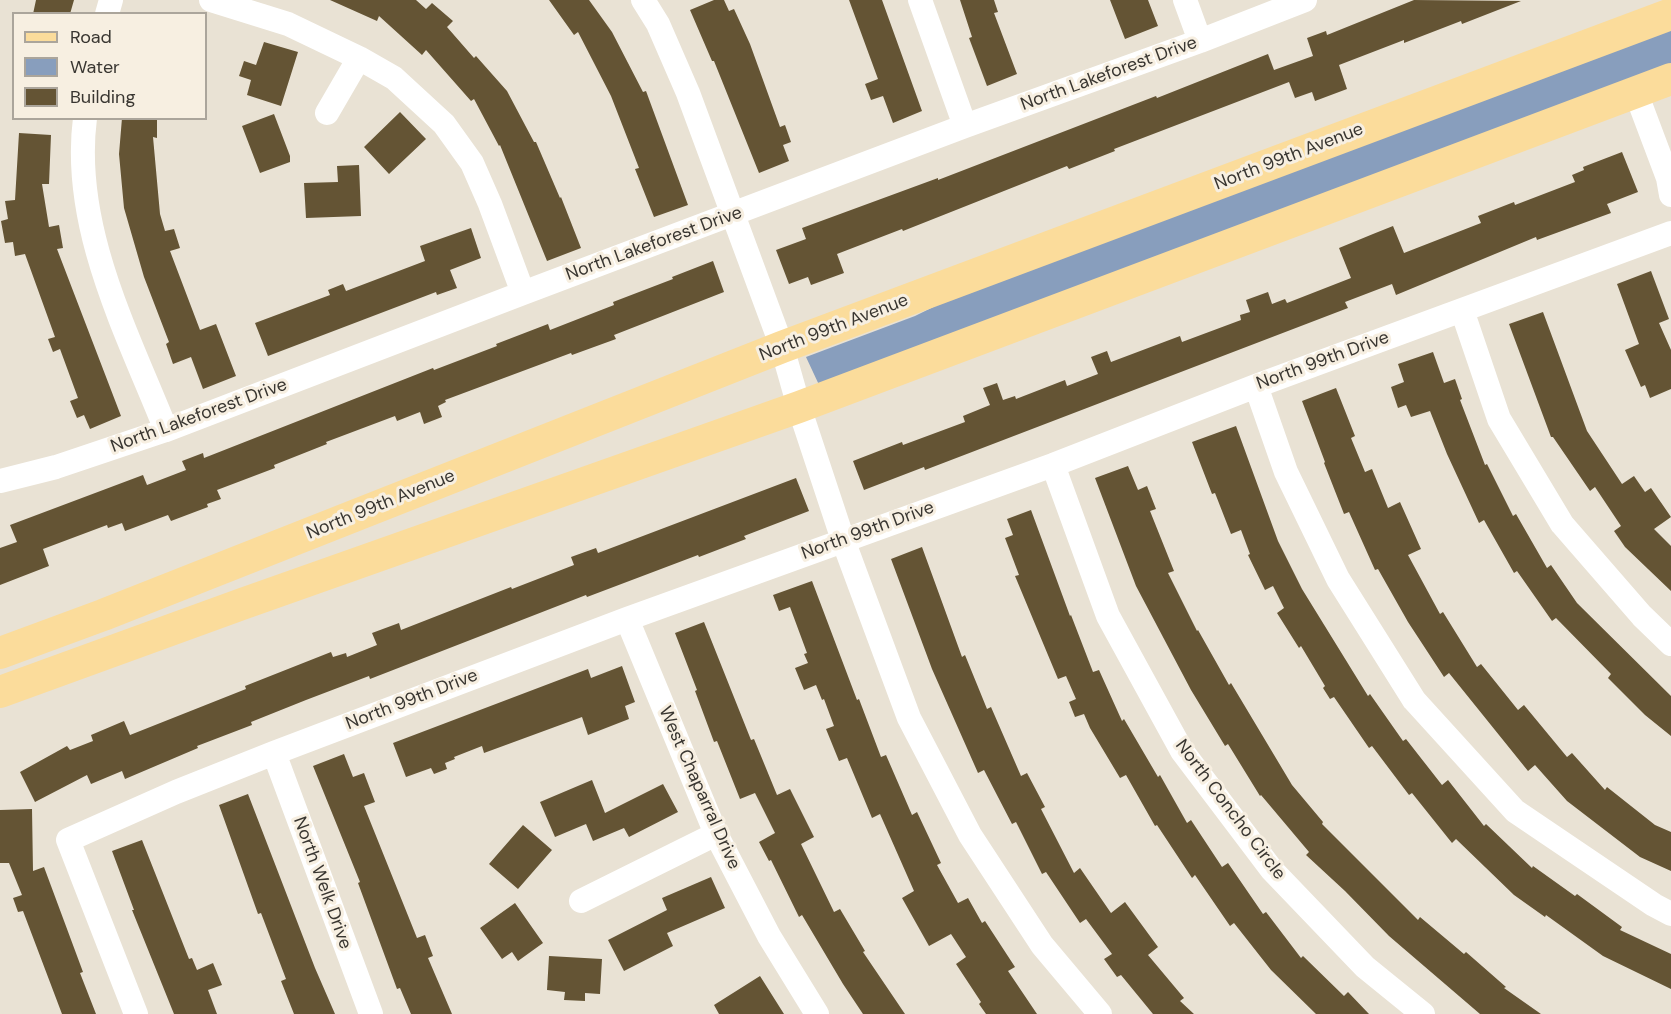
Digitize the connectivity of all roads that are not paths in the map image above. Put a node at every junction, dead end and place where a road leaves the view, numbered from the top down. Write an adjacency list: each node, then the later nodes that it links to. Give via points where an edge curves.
1 (211, 0): 8 (street, via 288,24)
2 (643, 0): 15 (street, via 658,24 688,93)
3 (920, 0): 13 (street)
4 (1185, 0): 7 (street)
5 (1305, 0): 7 (street, North Lakeforest Drive)
6 (1671, 14): 19 (main road, North 99th Avenue)
7 (1200, 41): 13 (street, North Lakeforest Drive)
8 (359, 58): 11 (street); 17 (street, via 394,78 444,124 472,163)
9 (1671, 79): 10 (main road)
10 (1636, 93): 14 (street); 21 (main road)
11 (327, 113)
12 (85, 120): 22 (street, via 82,143 87,211 106,281)
13 (965, 126): 15 (street, North Lakeforest Drive)
14 (1671, 195)
15 (732, 215): 17 (street, North Lakeforest Drive); 19 (street)
16 (1671, 233): 18 (street, North 99th Drive)
17 (523, 293): 22 (street, North Lakeforest Drive)
18 (1462, 310): 20 (street, North 99th Drive); 27 (street, via 1500,419 1562,524)
19 (782, 347): 21 (street); 28 (main road, North 99th Avenue)
20 (1256, 386): 23 (street, North 99th Drive); 33 (street, via 1286,472 1338,579 1414,700 1515,811)
21 (800, 407): 25 (street); 29 (main road)
22 (166, 430): 24 (street, North Lakeforest Drive, via 56,467)
23 (1053, 465): 25 (street, North 99th Drive); 38 (street, North Concho Circle, via 1108,616 1182,751 1272,870 1365,966)
24 (0, 481)
25 (843, 540): 26 (street, North 99th Drive); 37 (street, via 909,718 970,835 1042,945)
26 (627, 619): 30 (street, North 99th Drive); 31 (street, West Chaparral Drive)
27 (1671, 644)
28 (0, 653)
29 (0, 692)
30 (274, 753): 34 (street, North 99th Drive, via 68,840); 35 (street, North Welk Drive)
31 (716, 834): 32 (street); 36 (street, West Chaparral Drive, via 769,936)
32 (581, 901)
33 (1671, 914)
34 (136, 1014)
35 (371, 1014)
36 (817, 1014)
37 (1100, 1014)
38 (1423, 1014)

